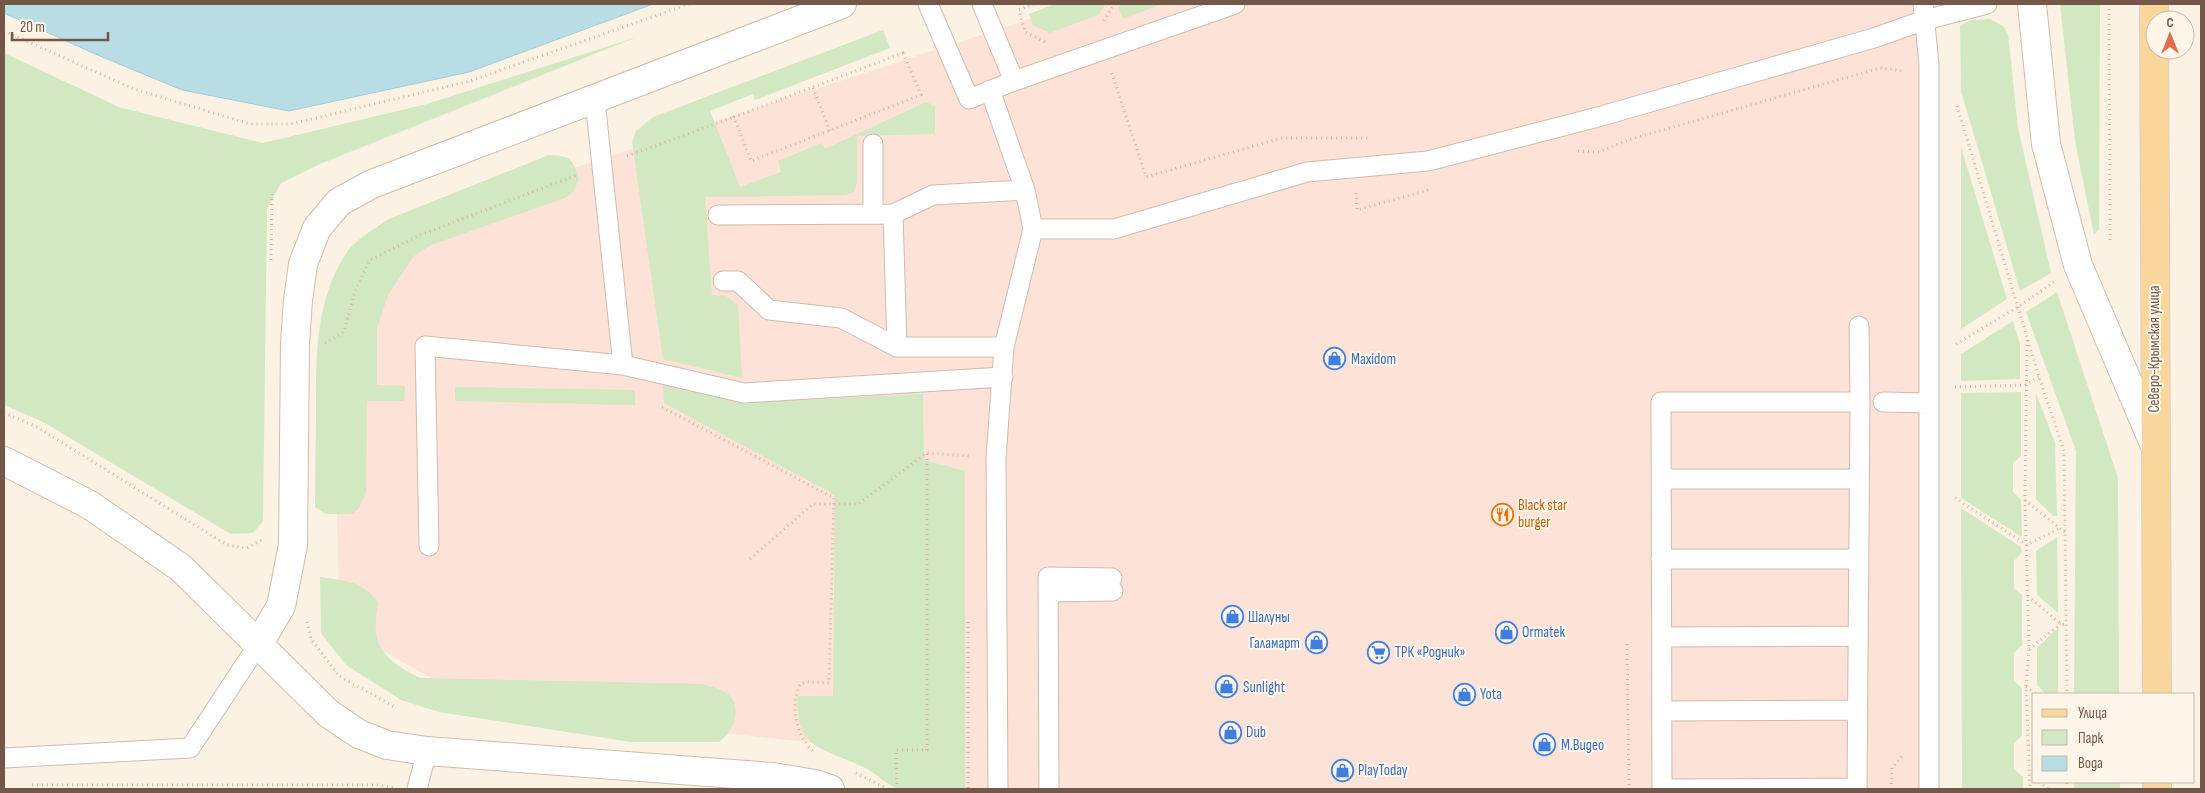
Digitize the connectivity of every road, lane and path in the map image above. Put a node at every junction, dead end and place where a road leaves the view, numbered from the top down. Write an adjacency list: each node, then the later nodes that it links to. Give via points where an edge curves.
1 (689, 4): 12 (path, via 470,81 291,124 250,124 134,89)
2 (842, 4): 19 (street)
3 (928, 4): 18 (lane, via 969,99)
4 (982, 4): 16 (lane)
5 (1034, 4): 13 (path, via 1019,10 1025,32)
6 (1235, 4): 14 (lane)
7 (1987, 4): 11 (lane)
8 (2032, 4): 53 (street, via 2046,144 2078,265)
9 (2108, 4): 33 (path)
10 (2154, 4): 53 (main road, Северо-Крымская улица)
11 (1924, 12): 31 (lane, via 1874,38 1598,117 1428,161 1307,172 1114,229); 50 (lane, via 1929,65)
12 (4, 31)
13 (1052, 45)
14 (1104, 50): 16 (lane); 22 (path, via 1146,177 1282,138)
15 (1903, 79): 24 (path, via 1903,70 1880,68 1628,140 1599,152)
16 (1014, 81): 18 (lane)
17 (813, 88): 21 (path); 21 (path, via 734,117 751,161); 21 (path, via 903,54 921,95)
18 (990, 90): 26 (lane)
19 (595, 100): 43 (lane); 77 (street, via 372,184 339,202 317,228 303,264 298,300 293,545 281,606)
20 (1955, 100): 36 (path)
21 (830, 131)
22 (1377, 138)
23 (873, 144): 28 (lane)
24 (1575, 151)
25 (1433, 189): 27 (path)
26 (1025, 190): 29 (lane, via 933,196); 31 (lane)
27 (1357, 210)
28 (874, 214): 29 (lane); 30 (lane)
29 (893, 214): 41 (lane)
30 (718, 215)
31 (1033, 229): 42 (lane)
32 (420, 235): 39 (path, via 370,260 355,291 344,332)
33 (2110, 240)
34 (2056, 280): 36 (path)
35 (724, 281): 41 (lane, via 738,281 769,310 841,318)
36 (2018, 307): 38 (path); 40 (path)
37 (1859, 326): 48 (lane)
38 (2027, 336): 45 (path); 46 (path)
39 (321, 344)
40 (1955, 345)
41 (897, 347): 42 (lane)
42 (1004, 347): 44 (lane)
43 (623, 365): 44 (lane, via 744,393); 66 (lane, via 425,346)
44 (1003, 377): 55 (lane)
45 (2039, 377): 46 (path); 64 (path, via 2064,450)
46 (2025, 385): 47 (path); 60 (path)
47 (1954, 387)
48 (1860, 402): 57 (lane, via 1661,402); 58 (lane)
49 (1883, 402): 50 (lane)
50 (1928, 403): 103 (lane)
51 (662, 407): 61 (path, via 834,498)
52 (4, 413): 63 (path, via 37,428 227,545 248,548 261,542)
53 (2155, 446): 82 (main road, Северо-Крымская улица)
54 (927, 453): 55 (path); 61 (path, via 858,504); 97 (path, via 927,750 896,750)
55 (996, 458): 98 (lane)
56 (4, 461): 77 (street, via 90,505 181,568)
57 (1660, 480): 58 (lane); 68 (lane)
58 (1859, 480): 69 (lane)
59 (1955, 498): 65 (path)
60 (2025, 499): 62 (path); 65 (path)
61 (834, 504): 67 (path, via 813,504); 88 (path, via 829,683 800,684 796,699 797,721 803,739)
62 (2060, 528): 64 (path); 65 (path)
63 (265, 534)
64 (2067, 534): 73 (path)
65 (2027, 545): 71 (path)
66 (429, 546)
67 (750, 559)
68 (1662, 559): 69 (lane); 75 (lane)
69 (1859, 559): 74 (lane)
70 (1113, 584): 99 (lane, via 1048,577)
71 (2028, 595): 72 (path); 78 (path)
72 (2061, 624): 73 (path); 78 (path)
73 (2067, 625): 81 (path)
74 (1858, 636): 75 (lane); 83 (lane)
75 (1662, 637): 84 (lane)
76 (1627, 644): 100 (path)
77 (258, 645): 86 (street, via 329,714 358,734 387,745); 89 (lane, via 190,748)
78 (2029, 649): 79 (path)
79 (2026, 686): 80 (path); 85 (path)
80 (2035, 693)
81 (2067, 693)
82 (2157, 693)
83 (1858, 710): 84 (lane); 92 (lane)
84 (1662, 711): 101 (lane)
85 (2030, 740): 91 (path)
86 (427, 751): 94 (lane); 95 (street, via 773,777)
87 (1906, 752): 102 (path, via 1892,768)
88 (821, 757)
89 (9, 758): 93 (path, via 15,785 379,786)
90 (850, 771): 96 (path)
91 (2030, 774): 104 (path)
92 (1857, 788): 101 (lane)
93 (401, 789)
94 (417, 789)
95 (830, 789)
96 (888, 789)
97 (897, 789)
98 (998, 789)
99 (1049, 789)
100 (1629, 789)
101 (1662, 789)
102 (1892, 789)
103 (1929, 789)
104 (2030, 789)

